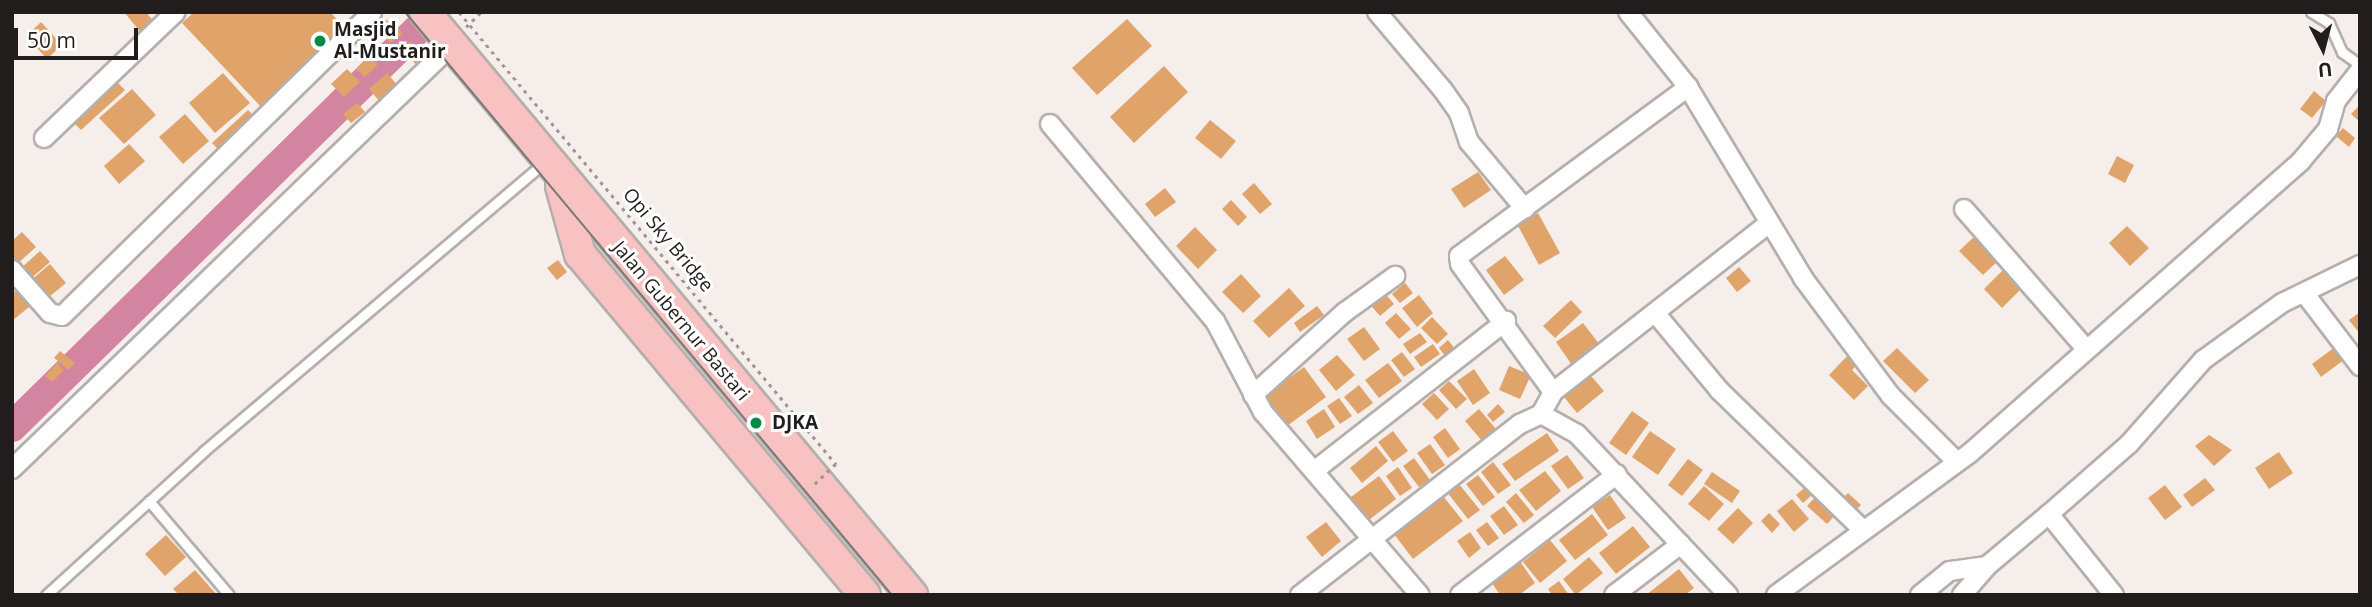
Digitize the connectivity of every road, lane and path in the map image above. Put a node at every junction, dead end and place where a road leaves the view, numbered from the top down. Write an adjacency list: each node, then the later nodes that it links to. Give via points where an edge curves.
1 (176, 12): 12 (street)
2 (372, 12): 18 (street, via 62,316 50,313)
3 (425, 12): 8 (highway, Jalan Gubernur Bastari)
4 (459, 12): 32 (path, Opi Sky Bridge, bridge, via 836,464)
5 (1377, 12): 14 (street, via 1443,90 1459,113 1469,142)
6 (1628, 12): 10 (street)
7 (2311, 12): 9 (lane, via 2329,23 2342,52)
8 (453, 44): 13 (highway, Jalan Gubernur Bastari); 29 (street)
9 (2360, 68): 23 (street, via 2336,101 2328,129 2301,161)
10 (1688, 87): 14 (street); 16 (street)
11 (1050, 124): 26 (street, via 1215,321 1237,356)
12 (44, 138)
13 (553, 168): 33 (lane); 41 (highway, Jalan Gubernur Bastari, via 580,254); 42 (highway, Jalan Gubernur Bastari)
14 (1524, 209): 22 (street, via 1459,257)
15 (1964, 209): 23 (street)
16 (1768, 224): 21 (street); 28 (street, via 1891,396)
17 (2360, 265): 20 (street)
18 (12, 270)
19 (1395, 276): 26 (street, via 1345,312)
20 (2305, 294): 24 (street); 34 (street, via 2282,303 2203,360 2129,444)
21 (1656, 314): 25 (street); 35 (street, via 1719,390)
22 (1506, 321): 25 (street); 30 (street)
23 (2086, 349): 28 (street)
24 (2360, 366)
25 (1553, 392): 27 (street)
26 (1253, 395): 30 (street)
27 (1541, 414): 31 (street, via 1577,434); 36 (street, via 1520,424)
28 (1957, 462): 35 (street)
29 (12, 469)
30 (1314, 471): 36 (street)
31 (1617, 474): 37 (street); 45 (street)
32 (814, 485)
33 (149, 501): 39 (lane); 40 (lane)
34 (2049, 514): 38 (street); 51 (street)
35 (1862, 529): 48 (street)
36 (1373, 541): 43 (street); 44 (street)
37 (1681, 544): 46 (street); 47 (street)
38 (1987, 566): 49 (street, via 1950,571); 50 (street)
39 (46, 595)
40 (229, 595)
41 (865, 595)
42 (912, 595)
43 (1300, 595)
44 (1420, 595)
45 (1460, 595)
46 (1614, 595)
47 (1728, 595)
48 (1776, 595)
49 (1920, 595)
50 (1962, 595)
51 (2114, 595)

